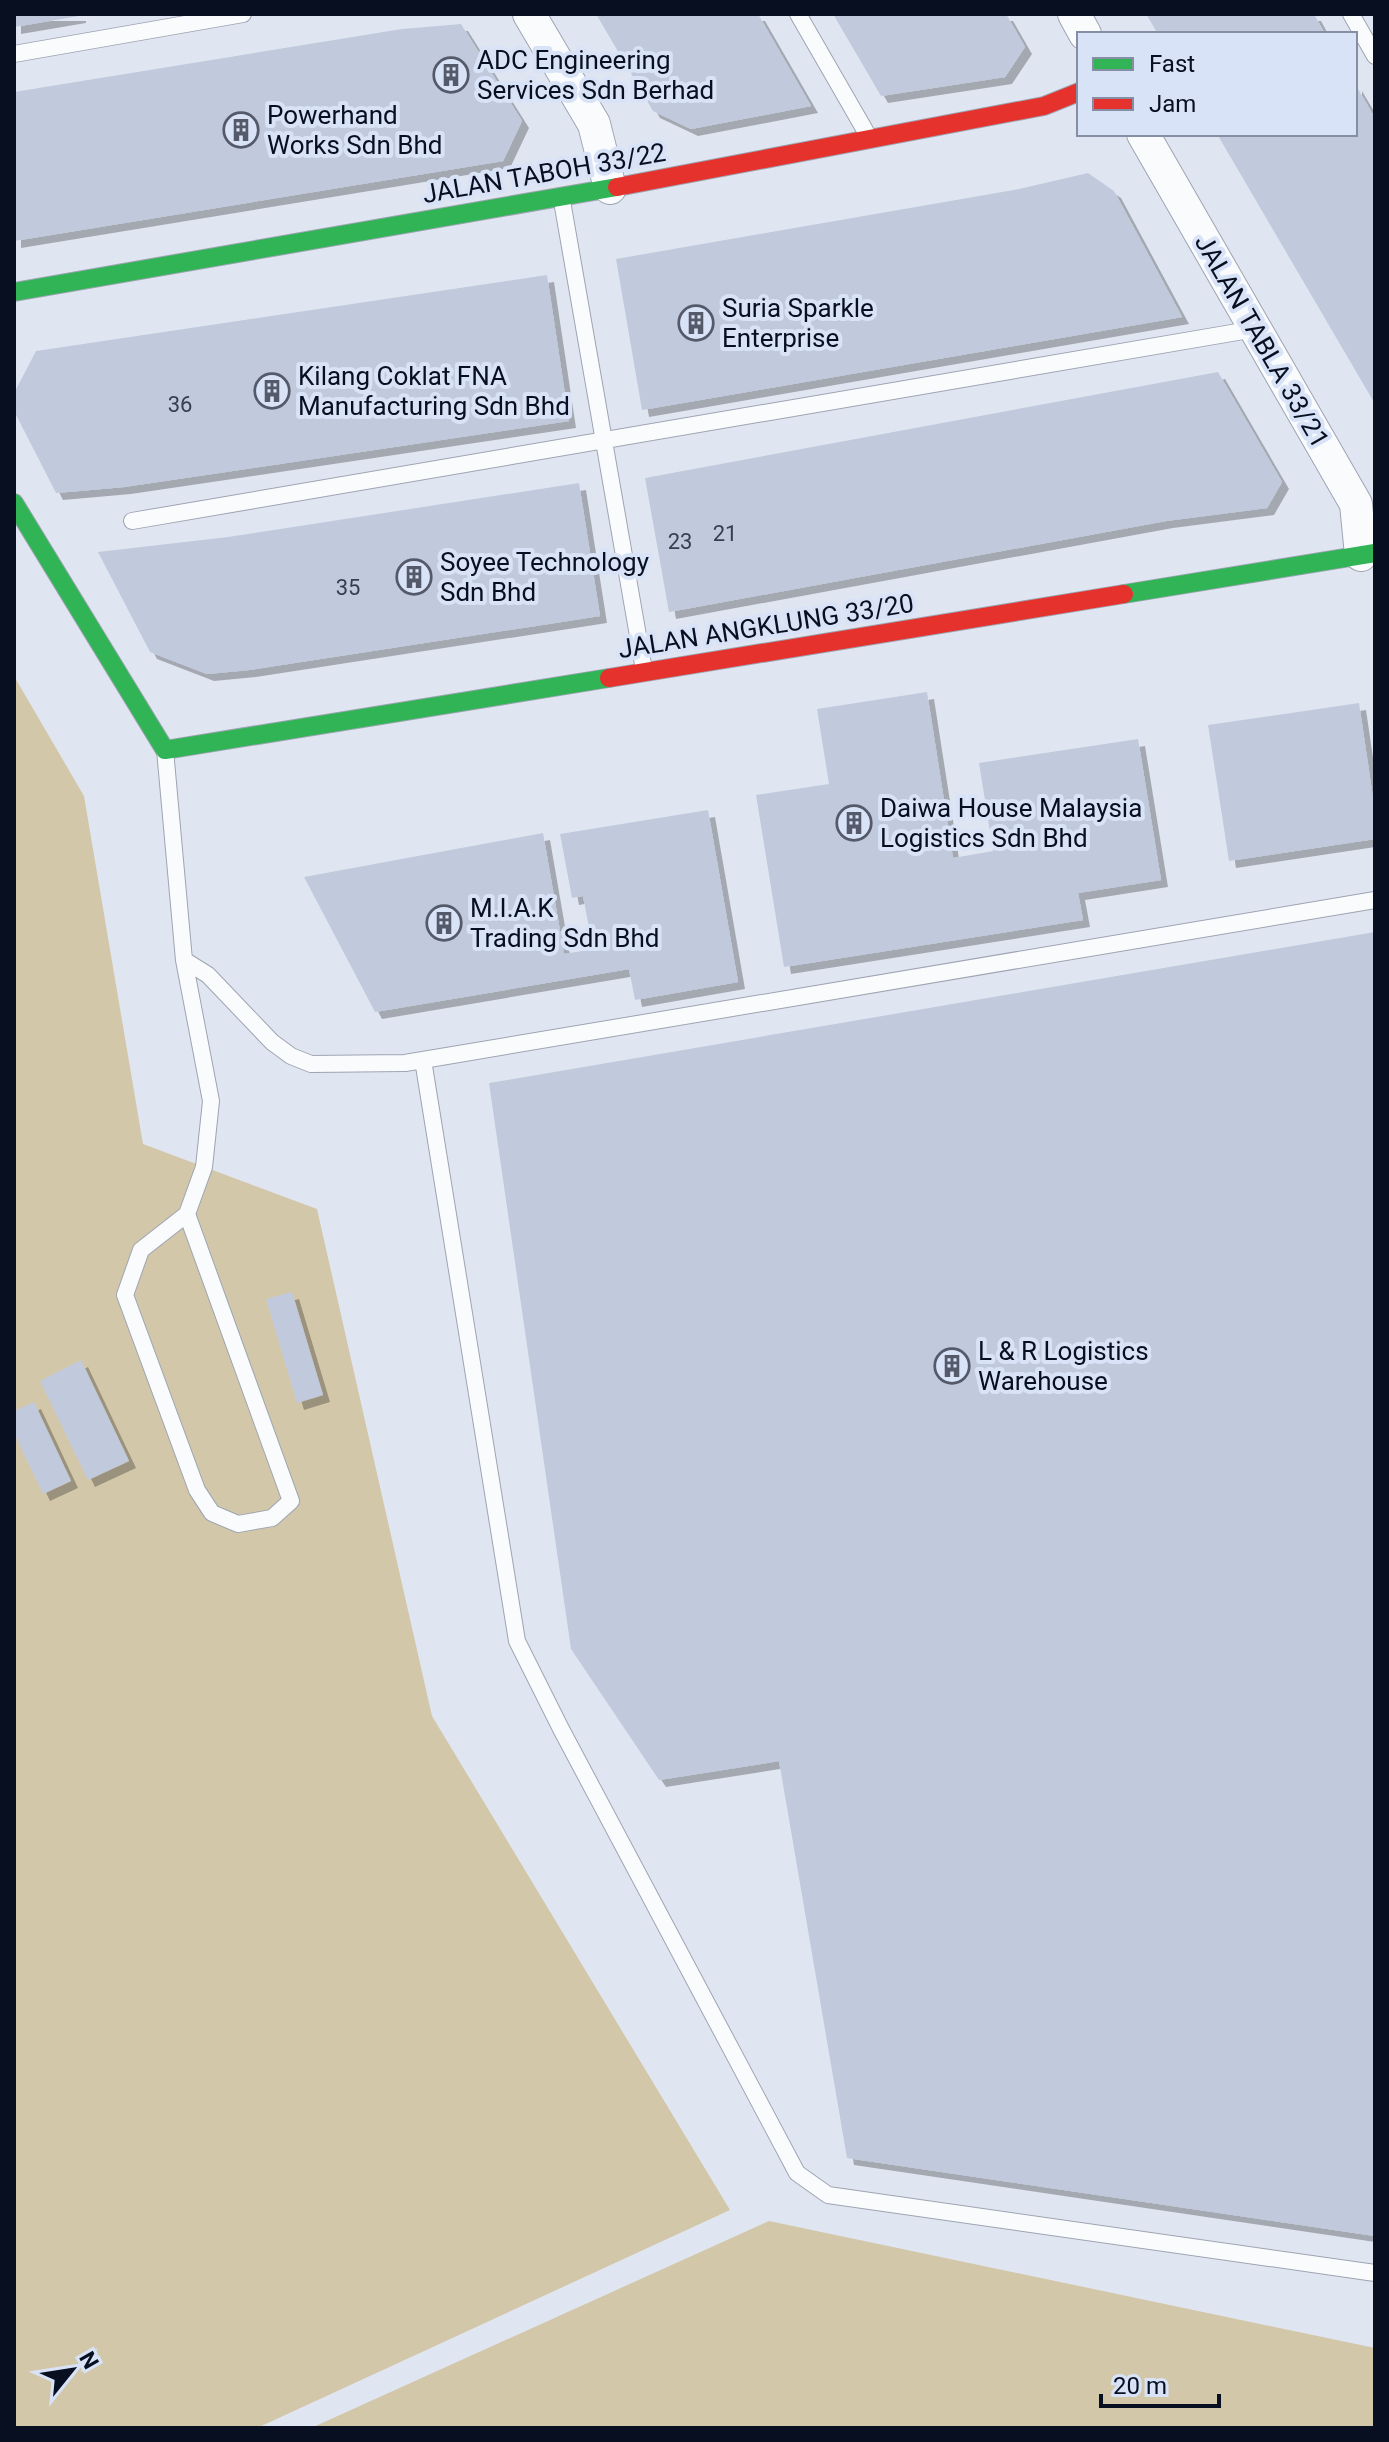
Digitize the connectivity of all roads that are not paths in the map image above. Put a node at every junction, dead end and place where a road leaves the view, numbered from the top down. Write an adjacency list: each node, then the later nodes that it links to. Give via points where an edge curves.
1 (243, 14): 7 (lane)
2 (529, 14): 12 (street, via 594,124)
3 (798, 14): 11 (lane)
4 (1074, 14): 6 (street)
5 (1351, 14): 8 (lane)
6 (1084, 32)
7 (14, 54)
8 (1375, 56)
9 (1077, 93): 11 (street, JALAN TABOH 33/22, via 1044,106)
10 (1144, 136): 15 (street, JALAN TABLA 33/21)
11 (871, 140): 12 (street, JALAN TABOH 33/22)
12 (610, 188): 13 (street, JALAN TABOH 33/22)
13 (561, 198): 14 (street, JALAN TABOH 33/22); 16 (lane)
14 (14, 292)
15 (1255, 329): 16 (lane); 19 (street, JALAN TABLA 33/21, via 1356,504)
16 (604, 439): 18 (lane); 20 (lane)
17 (14, 503): 21 (street)
18 (132, 521)
19 (1368, 554): 20 (street, JALAN ANGKLUNG 33/20)
20 (644, 672): 21 (street, JALAN ANGKLUNG 33/20)
21 (165, 750): 23 (lane)
22 (1375, 900): 24 (lane)
23 (184, 960): 24 (lane, via 208,975 291,1056 311,1064); 25 (lane, via 211,1101 204,1167)
24 (423, 1060): 26 (lane, via 517,1641 797,2173 828,2195)
25 (187, 1214): 25 (lane, via 141,1250 125,1295 197,1490 212,1513 238,1524 272,1518 291,1501)
26 (1375, 2273)

